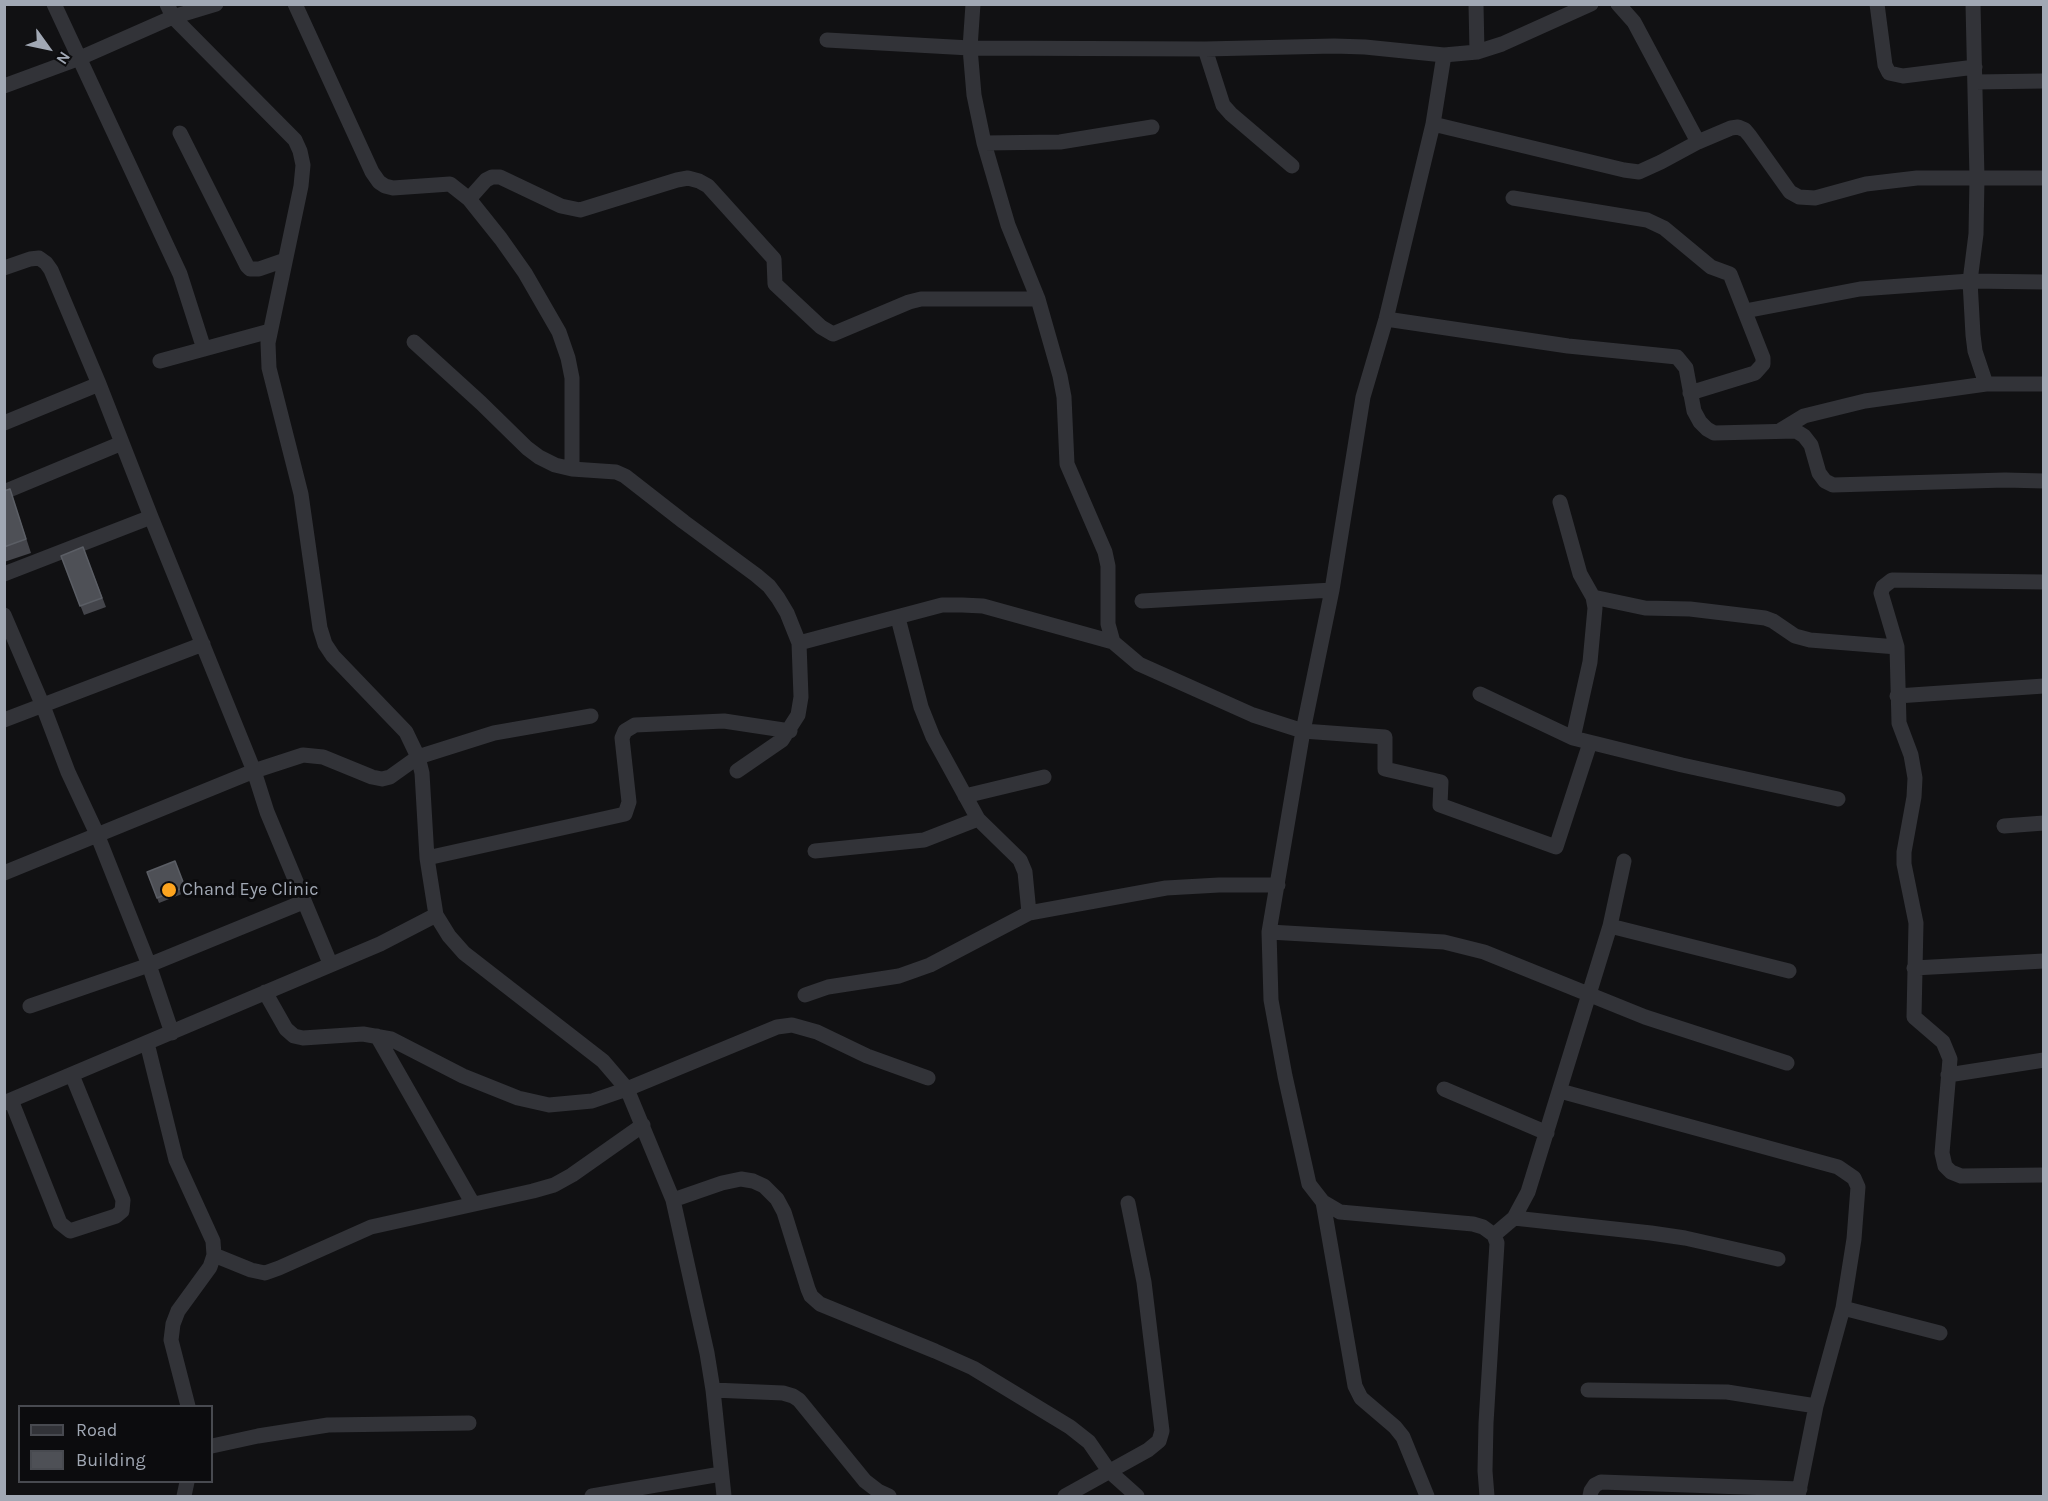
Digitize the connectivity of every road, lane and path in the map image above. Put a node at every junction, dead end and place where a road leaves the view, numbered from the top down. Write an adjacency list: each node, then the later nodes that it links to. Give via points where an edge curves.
1 (54, 4): 16 (street)
2 (216, 4): 10 (street)
3 (295, 4): 29 (street, via 379,182 393,188 450,184)
4 (973, 4): 12 (street)
5 (1476, 4): 14 (street)
6 (1591, 4): 14 (street)
7 (1618, 4): 23 (street, via 1634,22)
8 (1878, 4): 17 (street, via 1889,73)
9 (1973, 4): 17 (street)
10 (170, 11): 16 (street); 30 (street, via 295,140 303,165)
11 (826, 40): 12 (street)
12 (970, 48): 13 (street); 24 (street)
13 (1205, 49): 15 (street, via 1334,46); 25 (street, via 1223,105)
14 (1477, 52): 15 (street)
15 (1444, 56): 20 (street)
16 (80, 58): 19 (street); 39 (street, via 180,274)
17 (1975, 74): 18 (street); 26 (street)
18 (2043, 81)
19 (4, 86)
20 (1433, 124): 23 (street, via 1624,170 1639,171 1655,165); 36 (street)
21 (1152, 127): 24 (street, via 1060,142)
22 (180, 132): 30 (street, via 247,266 259,270)
23 (1698, 142): 26 (street, via 1731,128 1745,130 1790,192 1799,197 1815,198 1866,184 1906,179)
24 (984, 143): 34 (street, via 1008,225)
25 (1292, 166)
26 (1977, 178): 27 (street); 32 (street)
27 (2043, 178)
28 (1513, 198): 35 (street, via 1659,225 1711,267 1730,274)
29 (469, 199): 34 (street, via 492,177 580,210 677,180 699,181 708,186 774,259 775,284 833,334 921,299); 48 (street, via 515,258 564,344 572,378)
30 (285, 261): 37 (street)
31 (4, 268): 41 (street, via 30,259 39,258 46,263)
32 (1970, 281): 33 (street); 35 (street, via 1860,289); 42 (street, via 1974,343)
33 (2043, 282)
34 (1038, 299): 60 (street, via 1064,397 1067,464 1108,566 1108,624)
35 (1745, 311): 44 (street, via 1763,358 1761,369)
36 (1386, 319): 44 (street, via 1568,346 1677,357 1686,368); 55 (street, via 1363,398)
37 (270, 332): 39 (street); 74 (street, via 268,368 301,494 325,644 406,732)
38 (414, 342): 48 (street, via 527,448 546,461)
39 (204, 349): 40 (street)
40 (160, 361)
41 (99, 384): 45 (street); 47 (street)
42 (1986, 384): 43 (street); 46 (street, via 1865,401 1804,416)
43 (2043, 384)
44 (1689, 393): 46 (street, via 1700,422 1714,433)
45 (4, 423)
46 (1781, 430): 49 (street, via 1804,436 1811,445 1819,473 1833,485)
47 (122, 443): 50 (street); 52 (street)
48 (572, 469): 61 (street, via 626,476 756,575 778,598)
49 (2043, 481)
50 (4, 492)
51 (1560, 502): 56 (street, via 1580,574)
52 (151, 517): 53 (street); 62 (street)
53 (4, 574)
54 (2043, 582): 63 (street, via 1888,581 1881,592)
55 (1332, 590): 57 (street); 71 (street)
56 (1593, 597): 63 (street, via 1645,608 1765,618 1810,640); 72 (street, via 1590,662)
57 (1142, 601)
58 (4, 615): 67 (street)
59 (898, 618): 60 (street, via 942,606 983,606); 61 (street); 78 (street, via 921,707)
60 (1113, 642): 71 (street, via 1148,668 1253,715)
61 (799, 643): 70 (street, via 801,697)
62 (203, 644): 67 (street); 75 (street)
63 (1897, 647): 66 (street)
64 (2043, 686): 66 (street)
65 (1480, 694): 72 (street)
66 (1897, 696): 97 (street, via 1899,723 1915,778 1904,852 1916,923)
67 (43, 706): 69 (street); 83 (street)
68 (591, 717): 74 (street, via 494,733)
69 (4, 720)
70 (790, 731): 76 (street); 85 (street, via 724,721 635,725 622,738 629,802 625,814)
71 (1303, 731): 73 (street, via 1385,737 1385,769 1441,782 1440,805 1556,847); 88 (street)
72 (1573, 738): 73 (street)
73 (1590, 743): 79 (street)
74 (418, 757): 75 (street, via 382,779 314,754 303,754); 85 (street)
75 (255, 771): 83 (street); 89 (street)
76 (737, 771)
77 (1044, 777): 78 (street)
78 (964, 796): 80 (street)
79 (1838, 799)
80 (978, 819): 84 (street, via 924,840); 90 (street, via 1020,860)
81 (2043, 824): 82 (street)
82 (2004, 826)
83 (97, 834): 87 (street); 96 (street)
84 (815, 851)
85 (427, 858): 91 (street)
86 (1624, 861): 92 (street)
87 (4, 873)
88 (1278, 885): 90 (street, via 1166,888); 93 (street)
89 (303, 902): 95 (street); 96 (street)
90 (1029, 913): 100 (street, via 930,965 899,976 828,987)
91 (436, 915): 95 (street, via 380,944); 111 (street, via 464,953 603,1061)
92 (1610, 926): 98 (street); 101 (street)
93 (1269, 932): 101 (street, via 1444,942 1484,952); 119 (street, via 1271,1000 1285,1076 1309,1184)
94 (2043, 961): 97 (street)
95 (330, 963): 99 (street)
96 (149, 965): 102 (street); 103 (street)
97 (1914, 968): 109 (street, via 1914,1017 1943,1042 1950,1059)
98 (1789, 971)
99 (265, 992): 103 (street); 104 (street, via 294,1036)
100 (805, 995)
101 (1589, 995): 107 (street); 113 (street)
102 (30, 1006)
103 (172, 1033): 105 (street)
104 (377, 1036): 111 (street, via 391,1039 463,1076 534,1103 573,1104); 121 (street)
105 (147, 1044): 108 (street); 124 (street, via 177,1160 213,1241)
106 (2043, 1060): 109 (street)
107 (1787, 1063)
108 (72, 1075): 114 (street); 114 (street, via 123,1200 122,1211 116,1216 70,1231 60,1223)
109 (1948, 1075): 117 (street, via 1942,1153 1945,1166 1961,1176)
110 (928, 1077): 111 (street, via 792,1025 777,1027)
111 (627, 1089): 115 (street)
112 (1444, 1089): 116 (street)
113 (1560, 1091): 116 (street); 126 (street, via 1847,1172 1858,1187)
114 (8, 1101)
115 (643, 1125): 118 (street); 121 (street, via 554,1185)
116 (1548, 1133): 122 (street, via 1528,1192)
117 (2043, 1174)
118 (673, 1200): 128 (street); 134 (street, via 741,1179 764,1186 784,1212 807,1289 820,1304 973,1368 1079,1432)
119 (1323, 1202): 123 (street, via 1340,1212 1473,1224); 142 (street, via 1354,1386 1361,1398 1403,1437)
120 (1128, 1203): 134 (street, via 1144,1282 1162,1431 1159,1441 1148,1450)
121 (473, 1204): 124 (street, via 371,1227 265,1273)
122 (1514, 1218): 123 (street); 125 (street, via 1663,1235)
123 (1494, 1235): 143 (street, via 1497,1243 1486,1423)
124 (214, 1255): 130 (street, via 172,1323 171,1340)
125 (1778, 1259)
126 (1843, 1308): 127 (street); 131 (street)
127 (1940, 1333)
128 (713, 1390): 135 (street); 139 (street, via 783,1393 799,1400 865,1481)
129 (1588, 1390): 131 (street, via 1727,1392)
130 (187, 1405)
131 (1816, 1406): 136 (street)
132 (469, 1423): 133 (street, via 328,1425)
133 (213, 1446)
134 (1109, 1471): 140 (street); 141 (street)
135 (721, 1474): 137 (street); 138 (street)
136 (1799, 1493): 144 (street, via 1601,1482 1595,1485)
137 (592, 1497)
138 (724, 1497)
139 (890, 1497)
140 (1065, 1497)
141 (1137, 1497)
142 (1427, 1497)
143 (1486, 1497)
144 (1590, 1497)

